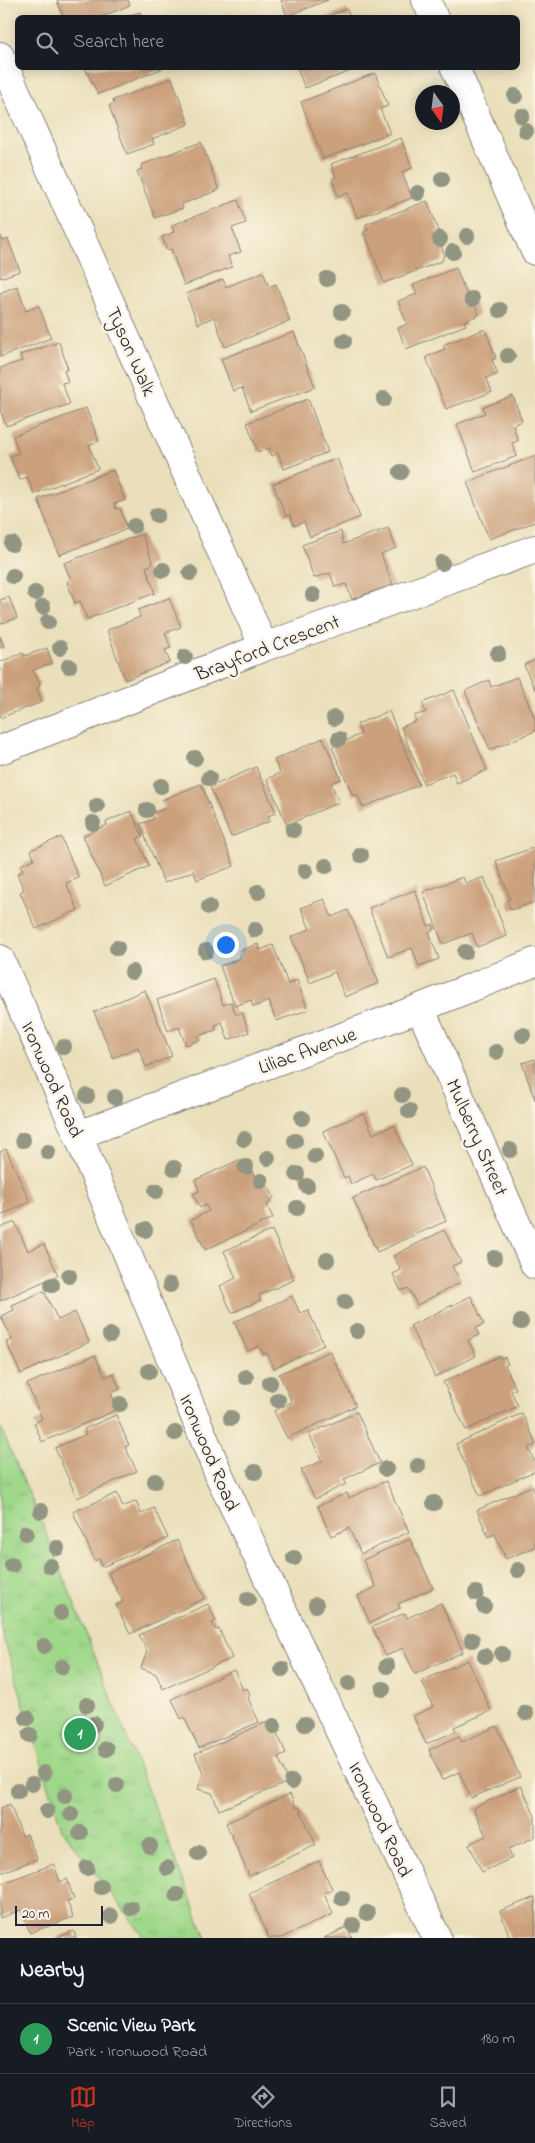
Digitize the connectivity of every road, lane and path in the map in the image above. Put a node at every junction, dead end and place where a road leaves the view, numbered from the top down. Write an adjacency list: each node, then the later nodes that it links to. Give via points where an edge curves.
1 (426, 0): 2 (street)
2 (433, 15)
3 (0, 56): 7 (street, Tyson Walk)
4 (456, 70): 5 (street)
5 (535, 251)
6 (535, 549): 7 (street, Brayford Crescent)
7 (264, 647): 8 (street, Brayford Crescent)
8 (0, 750)
9 (0, 958): 12 (street, Ironwood Road)
10 (535, 962): 11 (street, Liliac Avenue)
11 (420, 1008): 12 (street, Liliac Avenue); 13 (street, Mulberry Street)
12 (78, 1135): 14 (street, Ironwood Road, via 220,1478)
13 (535, 1265)
14 (437, 1938)

